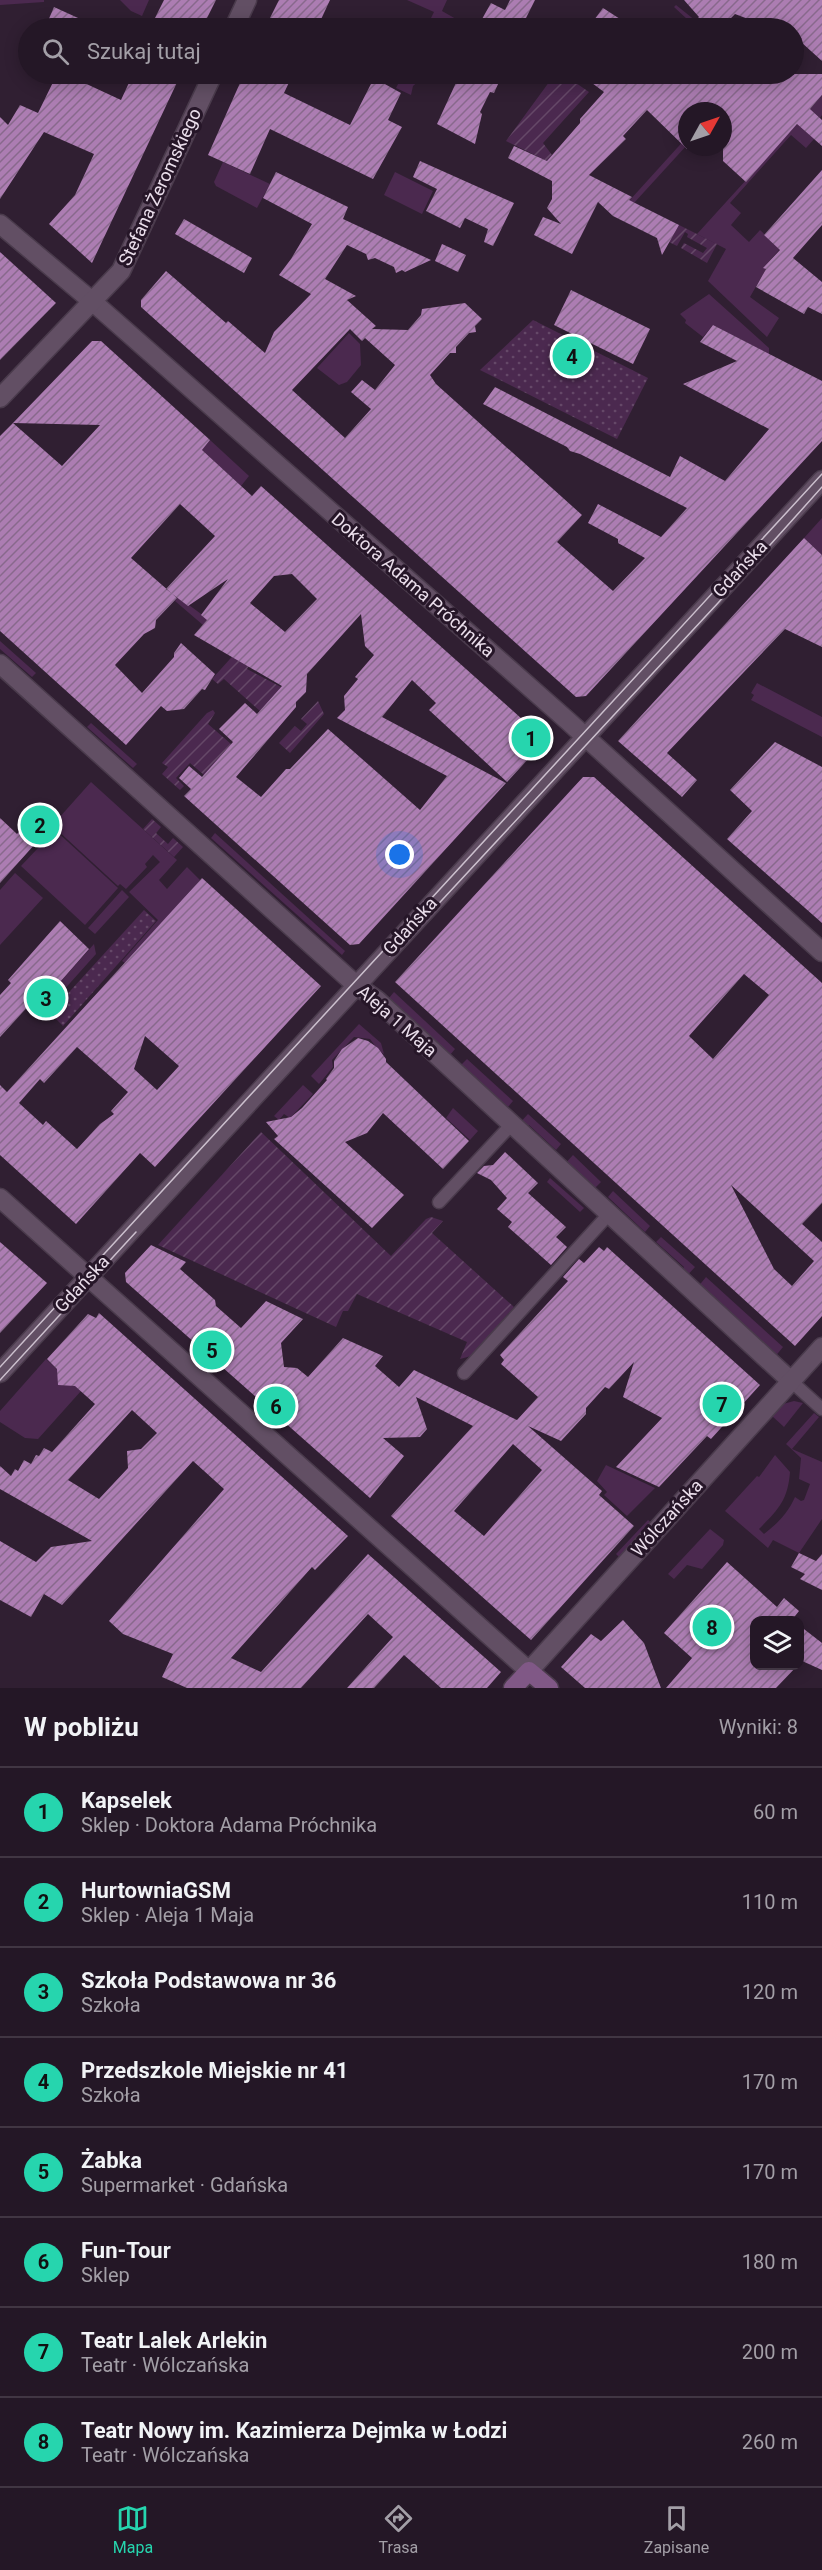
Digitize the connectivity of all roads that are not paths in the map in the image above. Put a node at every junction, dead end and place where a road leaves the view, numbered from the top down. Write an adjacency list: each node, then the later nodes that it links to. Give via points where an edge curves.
1 (247, 0): 2 (street)
2 (239, 18)
3 (208, 84): 5 (street, Stefana Żeromskiego, via 121,271)
4 (0, 224): 5 (street, Doktora Adama Próchnika)
5 (93, 302): 6 (street, Stefana Żeromskiego); 9 (street, Doktora Adama Próchnika)
6 (0, 398)
7 (822, 480): 9 (street, Gdańska)
8 (0, 664): 11 (street, Aleja 1 Maja)
9 (585, 736): 10 (street, Doktora Adama Próchnika); 11 (street, Gdańska)
10 (822, 952)
11 (356, 985): 12 (street, Aleja 1 Maja); 16 (street, Gdańska)
12 (511, 1125): 14 (lane); 15 (street, Aleja 1 Maja)
13 (0, 1198): 16 (street)
14 (439, 1202)
15 (609, 1214): 19 (lane); 20 (street, Aleja 1 Maja)
16 (89, 1276): 18 (street, Gdańska); 22 (street)
17 (822, 1347): 20 (street, Wólczańska)
18 (0, 1373)
19 (464, 1373)
20 (791, 1381): 21 (lane); 22 (street, Wólczańska)
21 (822, 1409)
22 (529, 1671): 23 (main road, Wólczańska); 24 (main road)
23 (513, 1688)
24 (549, 1688)

